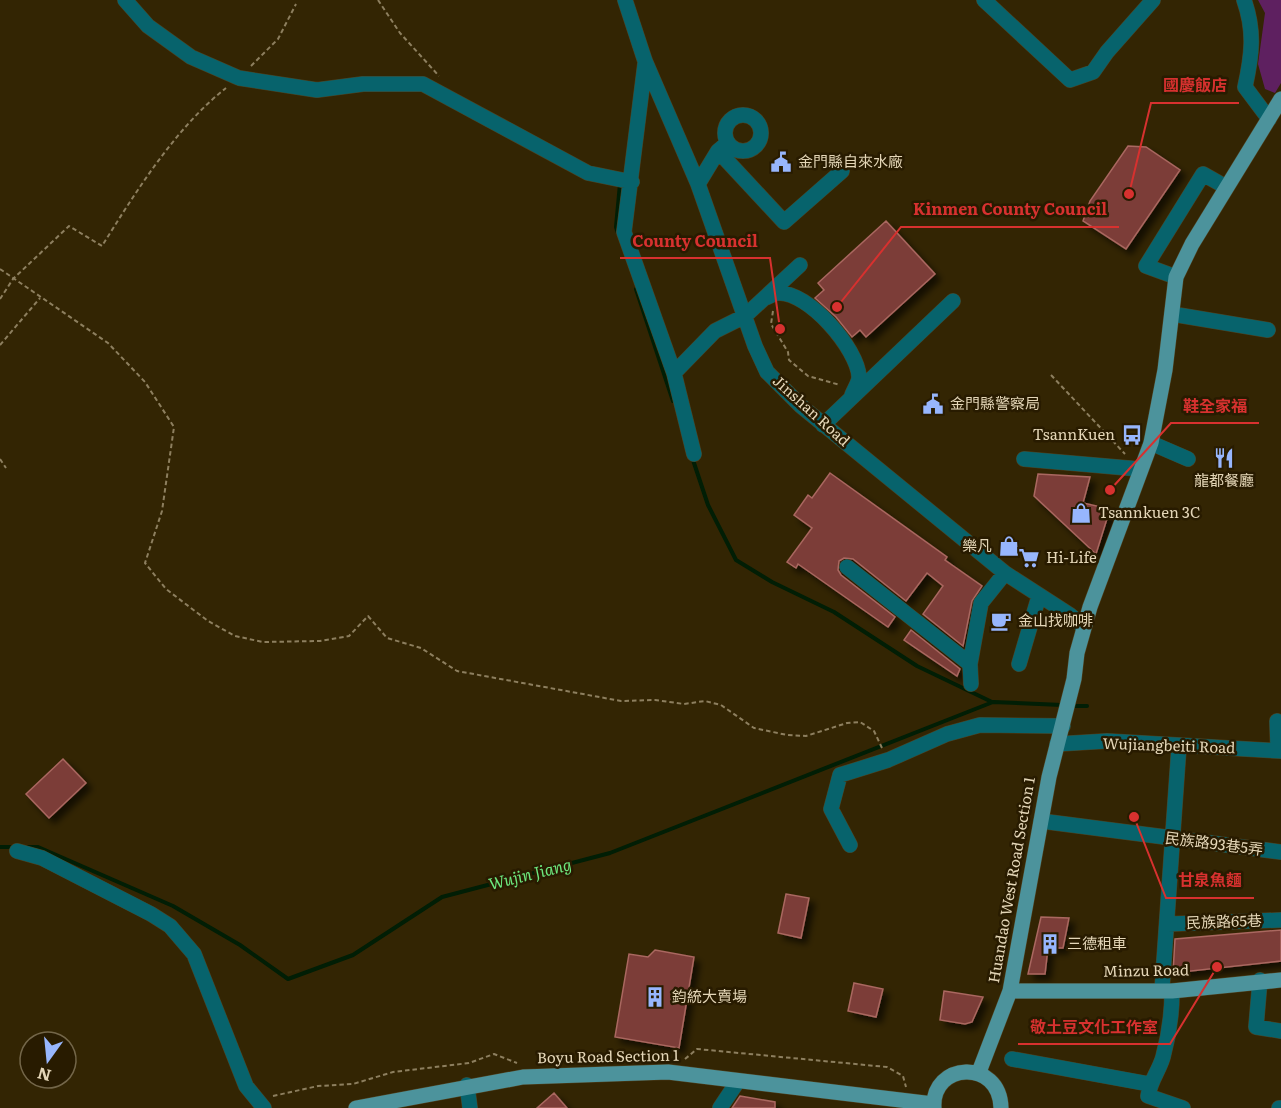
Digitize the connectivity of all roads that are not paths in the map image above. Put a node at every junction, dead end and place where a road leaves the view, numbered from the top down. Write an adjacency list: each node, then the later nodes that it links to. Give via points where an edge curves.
1 (125, 0): 10 (street, via 148,26 191,57 239,78 317,90 363,84 423,84 588,173)
2 (625, 0): 6 (street, Jinshan Road)
3 (984, 0): 4 (street, via 1070,80 1094,72)
4 (1153, 0)
5 (1244, 0): 8 (street, via 1254,42 1245,87)
6 (645, 61): 10 (street); 11 (street, Jinshan Road)
7 (1281, 99): 8 (main road)
8 (1269, 119): 12 (main road)
9 (842, 171): 11 (street, via 784,222 723,146)
10 (632, 182): 20 (street, via 624,232)
11 (698, 184): 18 (street, Jinshan Road)
12 (1227, 187): 14 (main road); 14 (street, via 1203,174 1146,266)
13 (800, 265): 15 (street)
14 (1176, 277): 17 (main road)
15 (764, 299): 18 (street); 21 (street, via 778,293 786,295 805,302 820,314 852,355 859,378)
16 (953, 301): 21 (street)
17 (1172, 314): 19 (street); 23 (main road)
18 (745, 316): 20 (street, via 716,331); 22 (street, Jinshan Road, via 767,372)
19 (1268, 330)
20 (674, 373): 24 (street)
21 (852, 394): 22 (street)
22 (823, 424): 29 (street, Jinshan Road)
23 (1151, 443): 26 (street); 27 (main road)
24 (694, 454)
25 (1024, 459): 27 (street)
26 (1188, 459)
27 (1139, 469): 31 (main road)
28 (847, 567): 32 (street)
29 (1005, 573): 30 (street, Jinshan Road); 32 (street, via 981,603)
30 (1039, 596): 31 (street, Jinshan Road); 33 (street)
31 (1084, 627): 36 (main road, Huandao West Road Section 1)
32 (970, 664): 34 (street)
33 (1019, 664)
34 (971, 684)
35 (1277, 722): 39 (street)
36 (1063, 726): 37 (main road, Huandao West Road Section 1); 42 (street, via 980,724 840,775 831,809)
37 (1058, 744): 38 (street, Wujiangbeiti Road, via 1107,741); 40 (main road, Huandao West Road Section 1)
38 (1179, 746): 39 (street, Wujiangbeiti Road); 41 (street)
39 (1279, 750)
40 (1041, 821): 41 (street, 民族路93巷5弄); 50 (main road, Huandao West Road Section 1)
41 (1173, 838): 44 (street, 民族路93巷5弄); 46 (street)
42 (850, 845)
43 (17, 851): 57 (street, via 42,858 170,926 194,954 246,1086)
44 (1281, 852)
45 (1281, 920): 46 (street, 民族路65巷)
46 (1168, 924): 49 (street)
47 (1260, 980): 48 (main road, Minzu Road); 49 (main road, Minzu Road); 51 (street, via 1256,1027)
48 (1281, 980)
49 (1167, 990): 50 (main road, Minzu Road); 56 (street, via 1172,1010 1163,1059)
50 (1011, 991): 53 (main road, Huandao West Road Section 1)
51 (1281, 1030)
52 (1012, 1059): 56 (street)
53 (979, 1072): 58 (main road, via 947,1078 935,1094); 62 (main road, via 994,1085)
54 (738, 1082): 55 (main road, Boyu Road Section 1, via 680,1073 558,1074); 58 (main road, Boyu Road Section 1); 61 (street)
55 (467, 1085): 59 (main road, Boyu Road Section 1); 60 (street)
56 (1148, 1096): 63 (street)
57 (265, 1103)
58 (934, 1106)
59 (356, 1108)
60 (470, 1108)
61 (720, 1108)
62 (1001, 1108)
63 (1183, 1108)

